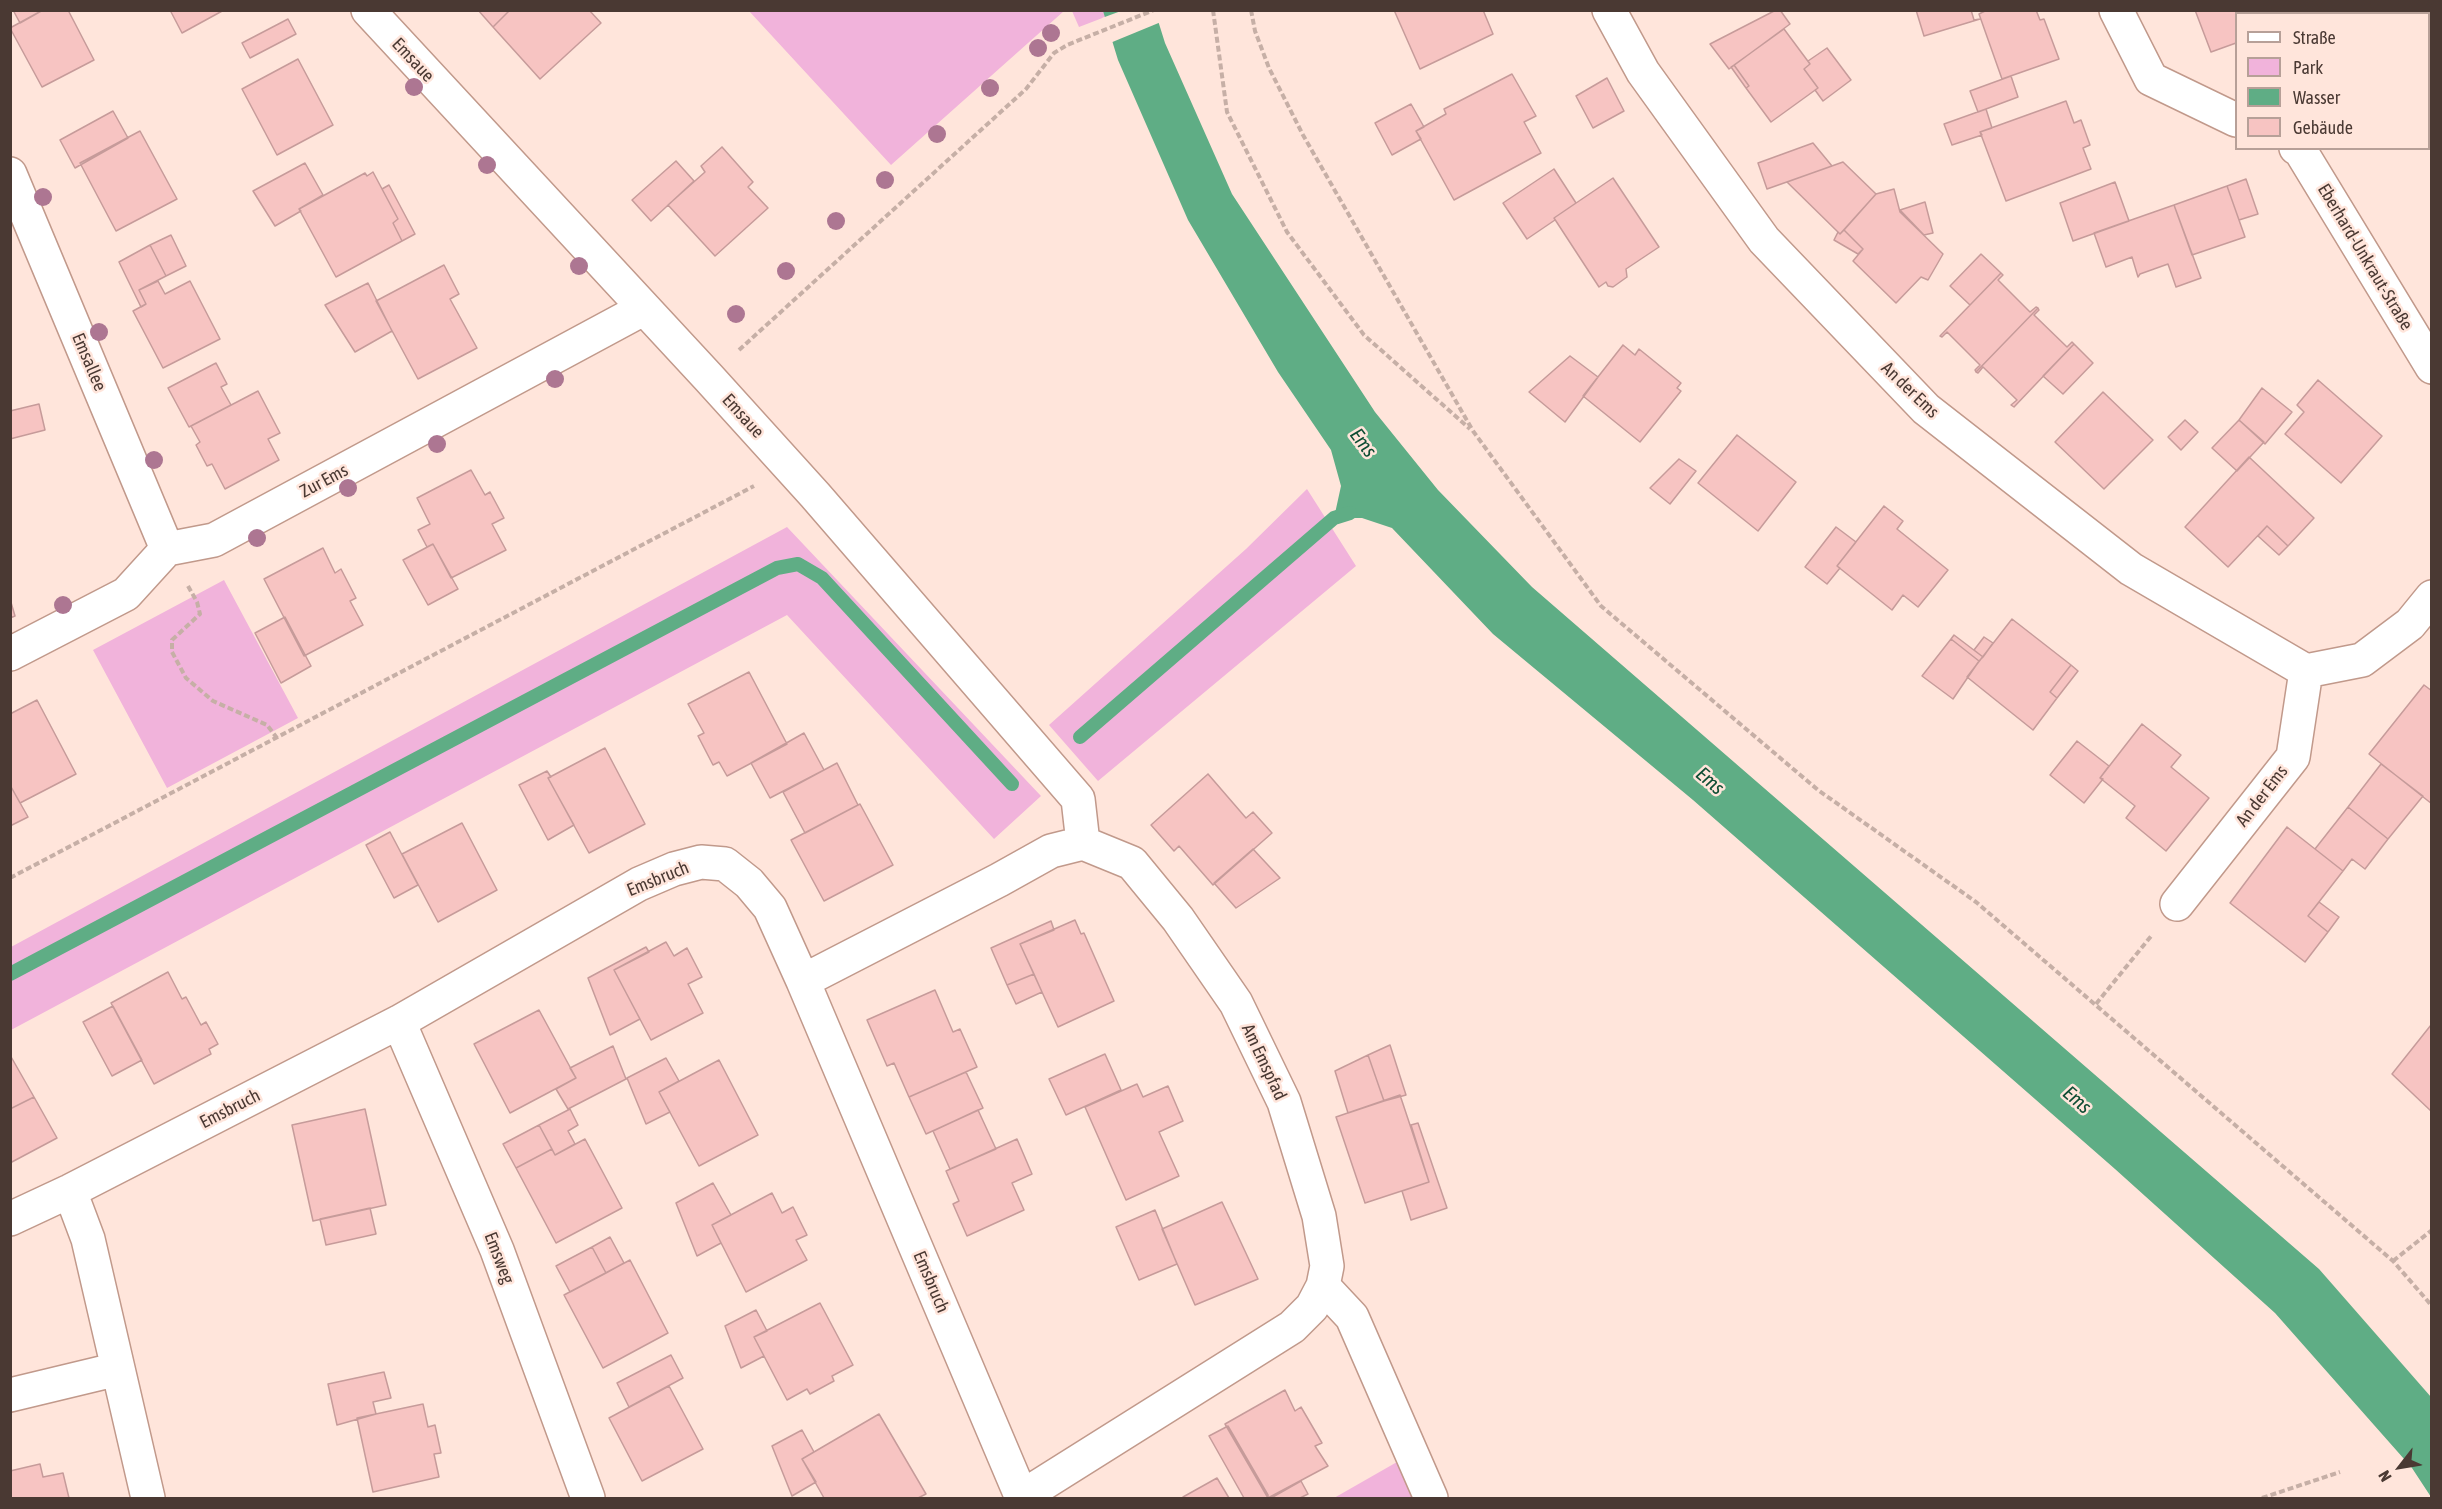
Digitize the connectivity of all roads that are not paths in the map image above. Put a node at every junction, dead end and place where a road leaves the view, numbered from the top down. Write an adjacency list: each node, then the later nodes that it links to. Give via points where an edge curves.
1 (368, 10): 7 (street, Emsaue)
2 (1609, 10): 12 (street, An der Ems, via 1643,72 1764,240 1926,409 2131,569)
3 (2116, 10): 4 (street, via 2151,79)
4 (2235, 120)
5 (2300, 150): 8 (street, Eberhard-Unkraut-Straße)
6 (10, 174): 9 (street, Emsallee)
7 (643, 309): 9 (street, Zur Ems, via 214,540); 13 (street, Emsaue, via 789,467 1078,799)
8 (2432, 367)
9 (167, 549): 11 (street, via 126,594)
10 (2432, 597): 12 (street, via 2410,624 2362,660)
11 (10, 654)
12 (2306, 671): 14 (street, An der Ems, via 2293,757)
13 (1083, 843): 15 (street, via 1051,851); 19 (street, Am Emspfad, via 1132,863 1178,919 1236,1003 1284,1102 1309,1182 1327,1266)
14 (2177, 904)
15 (803, 981): 16 (street, Emsbruch, via 770,908 749,883 725,864 701,862 639,884); 24 (street, Emsbruch)
16 (399, 1022): 17 (street, Emsbruch); 23 (street, Emsweg, via 497,1250)
17 (70, 1191): 18 (street, Emsbruch); 20 (street, via 88,1239)
18 (10, 1219)
19 (1323, 1286): 24 (street, Am Emspfad, via 1312,1307 1292,1327); 25 (street, via 1352,1317)
20 (118, 1369): 21 (street); 22 (street)
21 (10, 1395)
22 (148, 1498)
23 (588, 1498)
24 (1022, 1498)
25 (1431, 1498)

